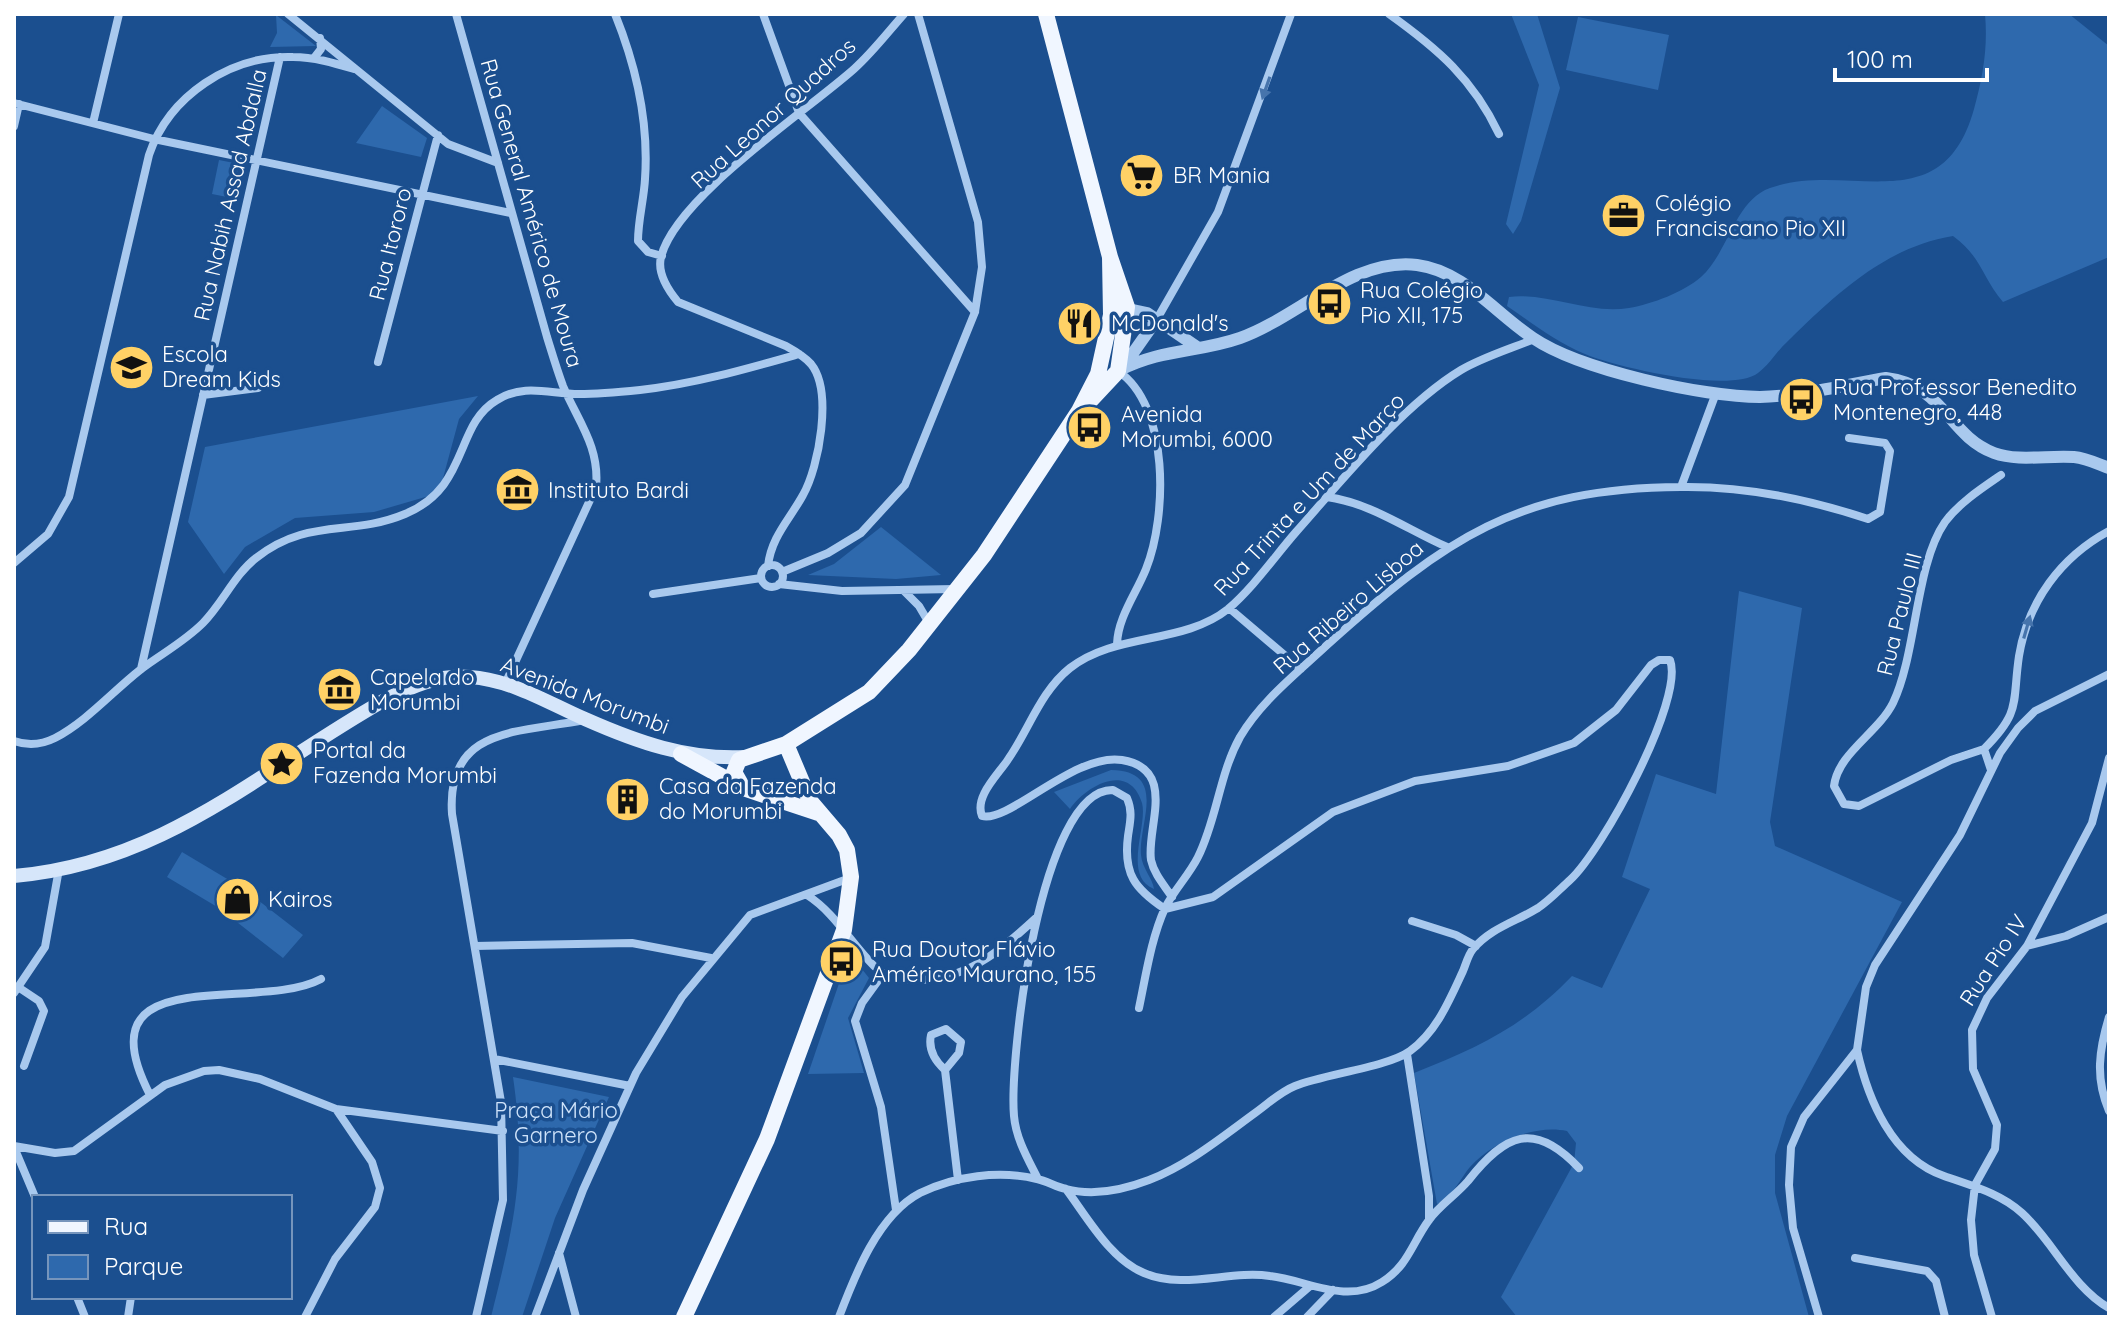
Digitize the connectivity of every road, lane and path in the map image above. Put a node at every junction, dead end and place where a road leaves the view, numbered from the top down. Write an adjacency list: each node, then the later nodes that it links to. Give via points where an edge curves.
1 (119, 14): 17 (street)
2 (288, 14): 11 (street)
3 (615, 14): 26 (street, via 638,87 645,135 638,241 648,252)
4 (763, 14): 16 (street)
5 (904, 14): 16 (street, Rua Leonor Quadros, via 857,66)
6 (918, 14): 28 (street, via 978,222 982,267)
7 (1046, 14): 27 (main road, Avenida Morumbi, via 1110,257)
8 (1291, 14): 29 (street, one-way to 29, via 1218,212)
9 (1389, 14): 19 (street, via 1463,75)
10 (459, 15): 23 (street, Rua General Américo de Moura)
11 (320, 38): 13 (street, via 321,49); 14 (street)
12 (280, 57): 13 (street); 21 (street, via 247,63 213,78 171,111); 22 (street, Rua Nabih Assad Abdalla)
13 (314, 58): 14 (street)
14 (354, 69): 20 (street)
15 (16, 104): 17 (street); 18 (street)
16 (799, 113): 26 (street, Rua Leonor Quadros, via 699,202); 28 (street)
17 (93, 123): 21 (street)
18 (14, 126)
19 (1499, 134)
20 (438, 135): 23 (street, via 460,151); 24 (street, Rua Itororo)
21 (154, 139): 22 (street); 47 (street, via 69,497 48,534)
22 (255, 159): 24 (street); 38 (street, Rua Nabih Assad Abdalla)
23 (498, 163): 25 (street, Rua General Américo de Moura)
24 (420, 196): 25 (street); 33 (street, Rua Itororo)
25 (511, 213): 36 (street, Rua General Américo de Moura)
26 (662, 256): 32 (street, via 663,277 678,302)
27 (1117, 309): 29 (street); 34 (main road, via 1110,357); 39 (main road, Avenida Morumbi, via 1104,359)
28 (975, 312): 49 (street, via 905,485 861,533)
29 (1157, 319): 31 (street); 34 (street)
30 (1534, 339): 31 (street, via 1450,275 1414,264 1359,276 1258,331); 37 (street, via 1626,374); 44 (street, Rua Trinta e Um de Março, via 1438,385)
31 (1197, 347): 34 (street, via 1153,355)
32 (799, 354): 36 (street, via 701,381); 48 (street, via 816,374 820,445 811,479 775,540)
33 (378, 362)
34 (1118, 371): 39 (main road, Avenida Morumbi); 57 (street, via 1139,392 1155,436 1161,480 1157,536 1119,627)
35 (258, 388): 38 (street)
36 (566, 392): 58 (street, via 529,390 498,399 473,427 447,482 426,503 373,524 290,537 250,563 202,624); 61 (street, Rua General Américo de Moura, via 594,447 596,487)
37 (1716, 393): 41 (street, via 1783,396 1886,378 1907,381 1921,387 1973,442 1995,453 2078,457); 43 (street)
38 (203, 395): 58 (street, Rua Nabih Assad Abdalla)
39 (1079, 411): 52 (main road, Avenida Morumbi, via 984,555)
40 (1849, 438): 43 (street, Rua Ribeiro Lisboa, via 1885,443 1890,451 1876,517 1741,489)
41 (2109, 468)
42 (2001, 475): 67 (street, Rua Paulo III, via 1945,523 1892,705 1874,732 1838,767 1834,786 1844,804 1859,806)
43 (1681, 487): 46 (street, Rua Ribeiro Lisboa, via 1530,506)
44 (1327, 497): 46 (street, via 1367,506); 55 (street, Rua Trinta e Um de Março)
45 (2109, 531): 62 (street, one-way to 45, via 2019,655 2041,594 2081,548)
46 (1447, 547): 59 (street, Rua Ribeiro Lisboa)
47 (14, 563)
48 (768, 566): 49 (street); 50 (street)
49 (782, 572): 51 (street)
50 (761, 578): 51 (street, via 770,587); 54 (street)
51 (779, 584): 53 (street)
52 (955, 589): 53 (street); 56 (main road, Avenida Morumbi)
53 (903, 590): 56 (street)
54 (653, 594)
55 (1229, 608): 57 (street, Rua Trinta e Um de Março, via 1179,631); 59 (street)
56 (929, 623): 66 (main road, Avenida Morumbi, via 869,692)
57 (1117, 644): 80 (street, Rua Trinta e Um de Março, via 1086,657 1056,682 991,782 980,808 988,817 1092,763 1130,762 1147,775 1155,791 1150,856)
58 (141, 669): 65 (street, via 57,737 34,744)
59 (1301, 669): 80 (street, Rua Ribeiro Lisboa, via 1240,737 1198,857)
60 (2109, 674): 63 (street)
61 (505, 684): 64 (main road, Avenida Morumbi); 76 (main road, Avenida Morumbi, via 444,678 404,690 160,839)
62 (2016, 704): 63 (street); 67 (street)
63 (2035, 711): 71 (street)
64 (585, 720): 68 (main road, Avenida Morumbi); 86 (street, via 493,737 459,762 450,792)
65 (14, 741)
66 (786, 744): 69 (main road, Avenida Morumbi); 73 (main road)
67 (1984, 749): 71 (street)
68 (681, 754): 69 (main road, Avenida Morumbi); 72 (main road)
69 (745, 757): 72 (main road, via 734,772)
70 (2109, 758): 88 (street, Rua Pio IV, via 2092,823)
71 (1991, 770): 96 (street, via 1960,835 1875,965 1866,987)
72 (743, 788): 74 (main road)
73 (803, 789): 74 (main road); 75 (main road)
74 (789, 803): 75 (main road)
75 (818, 813): 78 (main road, via 847,850)
76 (59, 869): 77 (main road, Avenida Morumbi); 92 (street, via 45,947)
77 (14, 876)
78 (851, 877): 79 (street); 85 (main road)
79 (807, 895): 85 (street); 89 (street, via 750,915)
80 (1172, 897): 81 (street, Rua Ribeiro Lisboa)
81 (1165, 909): 82 (street, via 1136,886 1128,866 1130,804 1122,792 1105,790 1076,817); 87 (street, via 1213,897 1333,812 1402,785 1508,766 1574,743 1616,710 1651,665 1670,660 1674,676 1658,724 1627,795 1597,846 1574,876 1539,907 1499,926); 93 (street, Rua Ribeiro Lisboa)
82 (1036, 917): 90 (street, via 1003,949 956,975 916,980); 108 (street, via 1017,1021 1013,1112 1017,1135)
83 (2109, 917): 88 (street)
84 (1412, 921): 87 (street)
85 (844, 930): 90 (street); 124 (main road, via 791,1080)
86 (475, 946): 89 (street, via 632,943); 98 (street)
87 (1476, 946): 97 (street, via 1444,1012)
88 (2027, 946): 110 (street, Rua Pio IV, via 1987,998 1972,1030 1973,1069 1997,1125 1995,1149)
89 (711, 958): 101 (street)
90 (883, 974): 113 (street, via 855,1021 881,1107)
91 (321, 979): 102 (street, via 288,991 190,995 156,1006 139,1022 132,1051)
92 (16, 990): 99 (street, via 39,1001 44,1011)
93 (1139, 1008)
94 (2109, 1017): 95 (street)
95 (2106, 1035): 104 (street, via 2098,1077)
96 (1857, 1050): 110 (street, via 1864,1080 1898,1143 1924,1168); 128 (street, via 1804,1117 1791,1147 1793,1228)
97 (1407, 1054): 111 (street, via 1281,1093 1205,1149 1149,1180 1102,1192); 114 (street)
98 (494, 1059): 101 (street); 105 (street)
99 (24, 1066)
100 (945, 1070): 100 (street, via 961,1042 946,1029 931,1035 929,1043); 109 (street)
101 (630, 1086): 115 (street)
102 (150, 1095): 103 (street, via 189,1075 219,1070 288,1087); 106 (street, via 74,1151)
103 (336, 1109): 105 (street); 120 (street, via 372,1162 380,1188 375,1207 335,1259)
104 (2109, 1111)
105 (503, 1131): 121 (street, via 503,1200)
106 (14, 1146): 112 (street)
107 (1579, 1168): 114 (street, via 1553,1143 1535,1137 1514,1140 1487,1157)
108 (1038, 1179): 109 (street, via 995,1175); 111 (street)
109 (958, 1180): 113 (street, via 923,1192)
110 (1975, 1185): 119 (street, via 2021,1212 2089,1293); 130 (street, via 1973,1248)
111 (1066, 1189): 117 (street, via 1118,1255 1143,1273 1171,1280 1273,1276)
112 (34, 1195)
113 (896, 1210): 125 (street)
114 (1429, 1220): 118 (street, via 1408,1260 1394,1274 1366,1289)
115 (559, 1252): 122 (street); 123 (street)
116 (1855, 1258): 129 (street, via 1927,1271 1936,1281)
117 (1309, 1287): 118 (street); 126 (street)
118 (1333, 1290): 127 (street)
119 (2109, 1308)
120 (305, 1317)
121 (476, 1317)
122 (535, 1317)
123 (576, 1317)
124 (684, 1317)
125 (839, 1317)
126 (1274, 1317)
127 (1307, 1317)
128 (1819, 1317)
129 (1945, 1317)
130 (1992, 1317)

